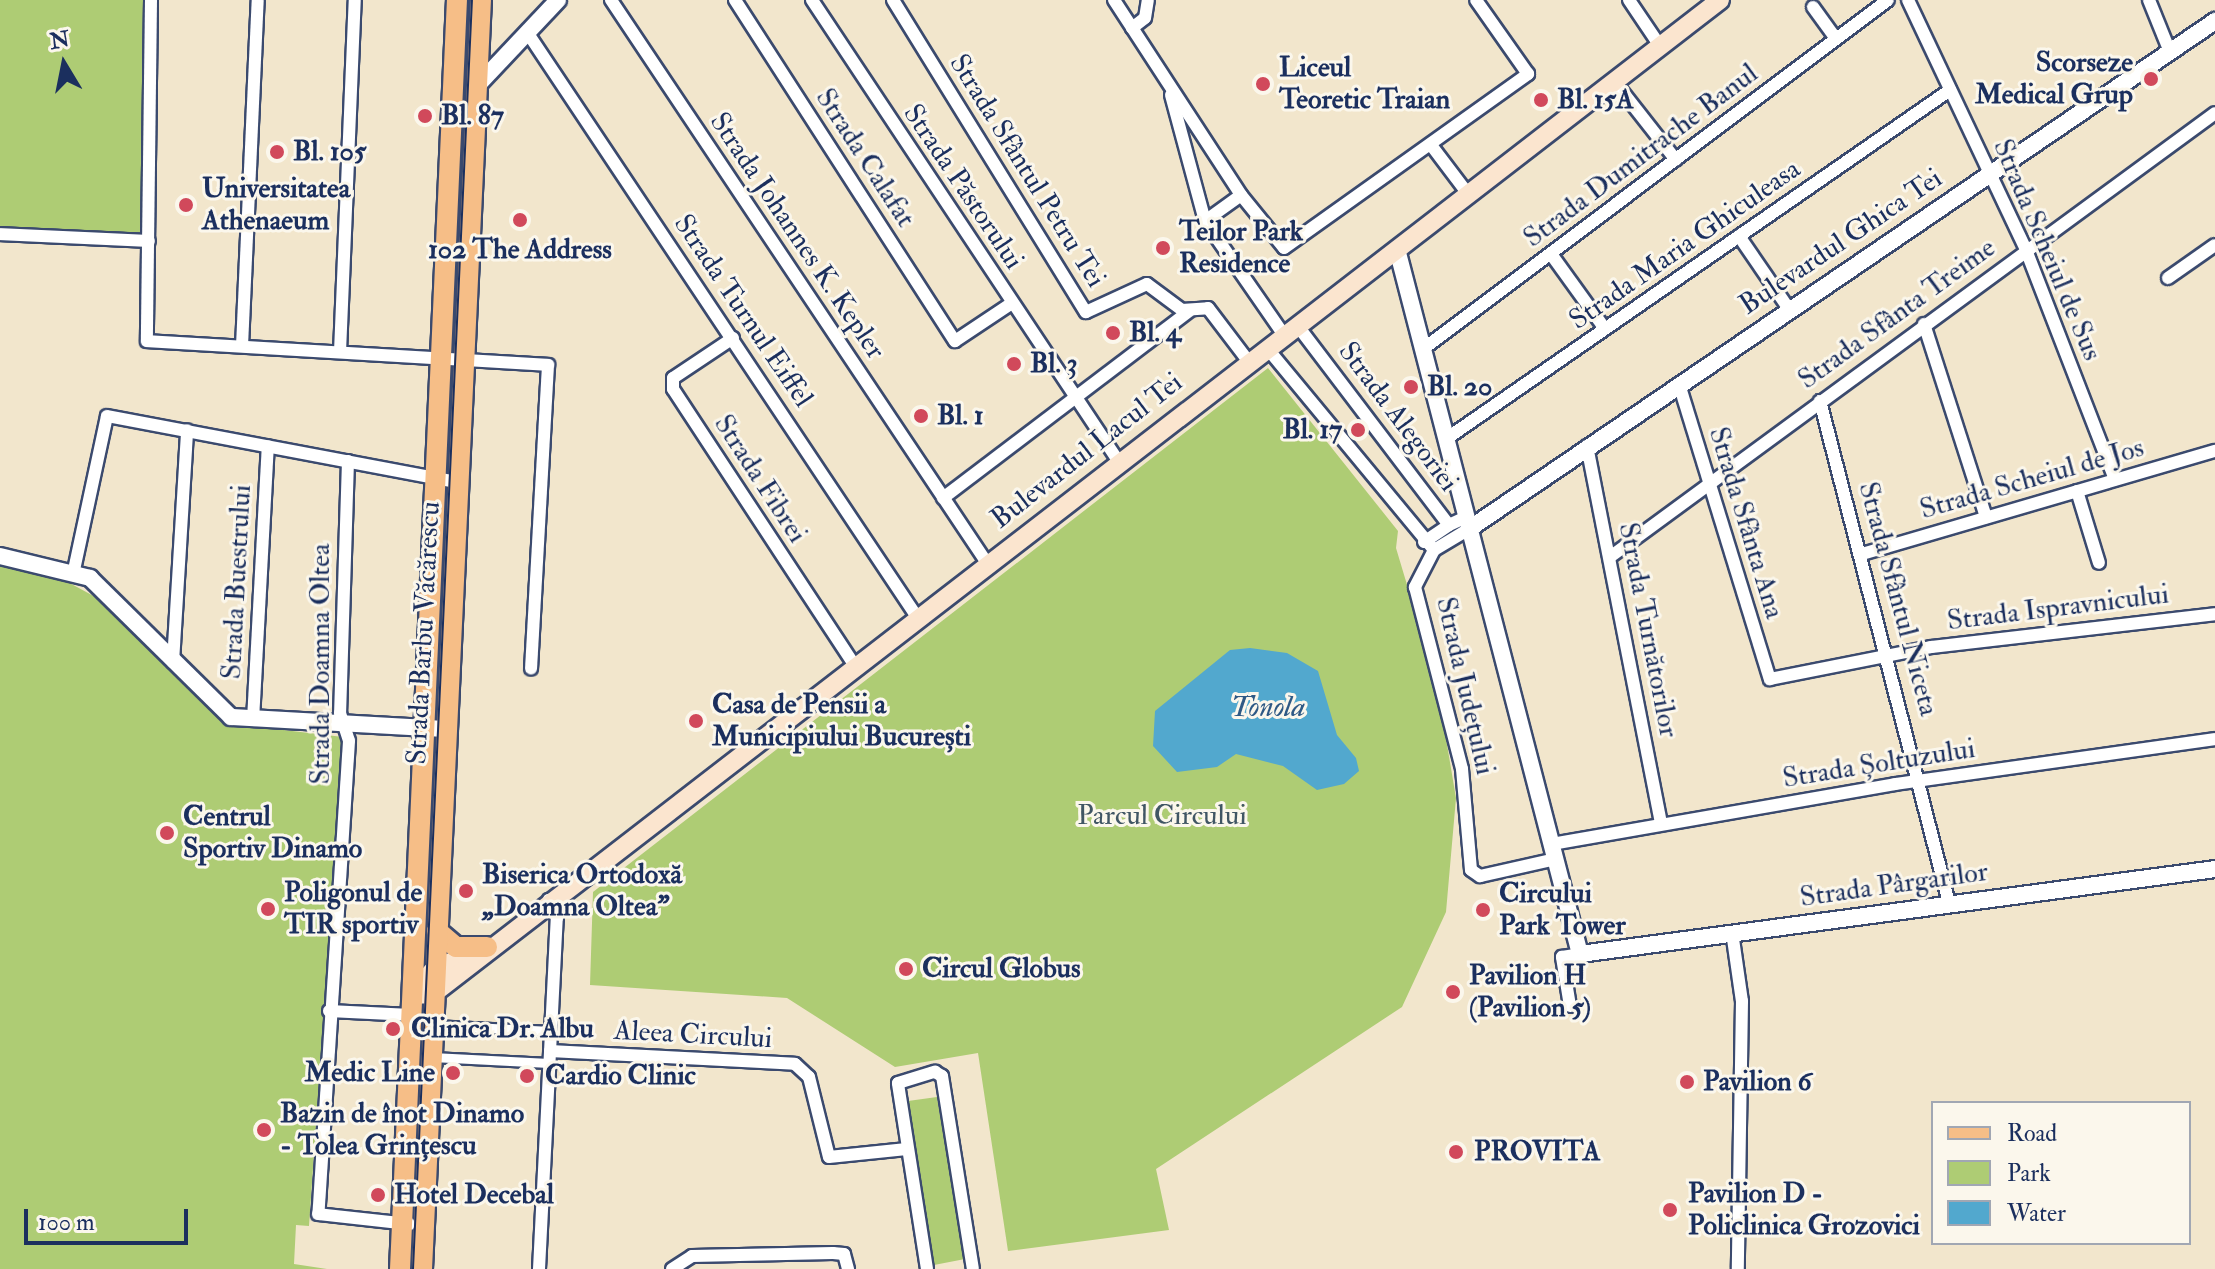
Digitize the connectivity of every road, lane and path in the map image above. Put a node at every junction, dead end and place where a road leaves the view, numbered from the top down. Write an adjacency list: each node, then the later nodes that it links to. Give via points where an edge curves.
1 (151, 0): 41 (street)
2 (258, 0): 54 (street)
3 (355, 0): 57 (street)
4 (457, 0): 58 (main road, Strada Barbu Văcărescu)
5 (481, 0): 26 (main road, Strada Barbu Văcărescu)
6 (558, 0): 22 (street)
7 (611, 0): 76 (street, Strada Johannes K. Kepler)
8 (735, 0): 47 (street, Strada Calafat, via 955,341)
9 (812, 0): 47 (street, Strada Păstorului)
10 (893, 0): 49 (street, Strada Sfântul Petru Tei, via 1086,312 1140,284)
11 (1114, 0): 21 (street)
12 (1148, 0): 21 (street, via 1145,18)
13 (1476, 0): 33 (street, via 1528,74)
14 (1629, 0): 24 (street)
15 (1720, 0): 24 (main road, Bulevardul Lacul Tei)
16 (1888, 0): 23 (street, Strada Dumitrache Banul)
17 (1908, 0): 31 (street, Strada Scheiul de Sus)
18 (2149, 0): 27 (street)
19 (1813, 7): 23 (street)
20 (2215, 21): 27 (street, Bulevardul Ghica Tei)
21 (1132, 28): 30 (street)
22 (527, 32): 25 (street); 53 (street, Strada Turnul Eiffel)
23 (1836, 39): 34 (street, Strada Dumitrache Banul)
24 (1660, 46): 28 (main road, Bulevardul Lacul Tei)
25 (509, 50): 26 (street); 29 (street)
26 (479, 52): 29 (main road, Strada Barbu Văcărescu)
27 (2170, 52): 35 (street, Bulevardul Ghica Tei)
28 (1614, 81): 34 (street); 36 (main road, Bulevardul Lacul Tei)
29 (477, 86): 59 (main road, Strada Barbu Văcărescu)
30 (1170, 87): 37 (street); 38 (street)
31 (1950, 90): 35 (street, Strada Scheiul de Sus); 40 (street, Strada Maria Ghiculeasa)
32 (2215, 113): 44 (street, Strada Sfânta Treime)
33 (1431, 145): 36 (street); 37 (street, via 1284,248)
34 (1676, 160): 45 (street, Strada Dumitrache Banul)
35 (1990, 173): 44 (street, Strada Scheiul de Sus); 48 (street, Bulevardul Ghica Tei)
36 (1468, 194): 43 (main road, Bulevardul Lacul Tei)
37 (1241, 195): 38 (street)
38 (1205, 221): 52 (street, Strada Alegoriei)
39 (0, 234): 41 (street)
40 (1739, 236): 48 (street); 51 (street, Strada Maria Ghiculeasa)
41 (149, 241): 54 (street, via 147,341)
42 (2215, 245): 46 (street)
43 (1397, 249): 52 (main road, Bulevardul Lacul Tei); 56 (street, Strada Județului)
44 (2026, 250): 50 (street, Strada Sfânta Treime); 72 (street, Strada Scheiul de Sus)
45 (1551, 254): 51 (street); 56 (street, Strada Dumitrache Banul)
46 (2168, 278)
47 (1012, 303): 62 (street, Strada Păstorului)
48 (1789, 309): 61 (street, Bulevardul Ghica Tei)
49 (1189, 311): 60 (street, Strada Sfântul Petru Tei, via 1208,308); 62 (street)
50 (1924, 324): 63 (street, Strada Sfânta Treime); 77 (street)
51 (1605, 329): 65 (street, Strada Maria Ghiculeasa)
52 (1290, 330): 55 (main road, Bulevardul Lacul Tei); 79 (street, Strada Alegoriei)
53 (733, 338): 88 (street, Strada Turnul Eiffel); 91 (street, Strada Fibrei, via 673,378 673,389)
54 (242, 346): 57 (street)
55 (1267, 348): 60 (main road, Bulevardul Lacul Tei); 80 (street)
56 (1423, 349): 65 (street, Strada Județului)
57 (340, 352): 58 (street)
58 (442, 358): 59 (street); 71 (main road, Strada Barbu Văcărescu)
59 (464, 360): 74 (main road, Strada Barbu Văcărescu); 92 (street, via 548,365)
60 (1249, 362): 70 (main road, Bulevardul Lacul Tei)
61 (1679, 384): 67 (street, Bulevardul Ghica Tei); 73 (street, Strada Sfânta Ana)
62 (1075, 401): 70 (street, Strada Păstorului); 76 (street)
63 (1820, 401): 73 (street, Strada Sfânta Treime); 81 (street, Strada Sfântul Niceta)
64 (187, 430): 66 (street); 86 (street, via 107,416); 90 (street)
65 (1446, 439): 78 (street, Strada Județului)
66 (268, 446): 69 (street); 94 (street, Strada Buestrului)
67 (1587, 446): 78 (street, Bulevardul Ghica Tei); 83 (street, Strada Turnătorilor)
68 (2215, 451): 72 (street, Strada Scheiul de Jos)
69 (348, 461): 71 (street); 95 (street, Strada Doamna Oltea)
70 (1119, 462): 84 (main road, Bulevardul Lacul Tei)
71 (438, 478): 74 (street); 96 (main road, Strada Barbu Văcărescu)
72 (2115, 479): 75 (street, Strada Scheiul de Jos)
73 (1710, 481): 83 (street, Strada Sfânta Treime); 93 (street, Strada Sfânta Ana)
74 (460, 483): 97 (main road, Strada Barbu Văcărescu)
75 (2077, 491): 77 (street, Strada Scheiul de Jos); 85 (street)
76 (943, 498): 84 (street, Strada Johannes K. Kepler)
77 (1986, 517): 81 (street, Strada Scheiul de Jos)
78 (1468, 523): 79 (street, Strada Alegoriei); 80 (street); 101 (street, Strada Județului)
79 (1449, 525): 80 (street)
80 (1429, 546): 101 (street, Strada Județului, via 1415,587 1462,769 1471,870 1480,876)
81 (1862, 554): 89 (street, Strada Sfântul Niceta)
82 (0, 556): 86 (street)
83 (1610, 557): 100 (street, Strada Turnătorilor)
84 (987, 563): 88 (main road, Bulevardul Lacul Tei)
85 (2099, 563)
86 (74, 570): 90 (street)
87 (2215, 614): 89 (street, Strada Ispravnicului)
88 (917, 617): 91 (main road, Bulevardul Lacul Tei)
89 (1888, 654): 93 (street, Strada Ispravnicului); 99 (street, Strada Sfântul Niceta)
90 (172, 664): 94 (street, via 223,713)
91 (854, 665): 103 (main road, Bulevardul Lacul Tei)
92 (531, 669)
93 (1766, 676)
94 (253, 720): 95 (street)
95 (341, 724): 96 (street); 113 (street, Strada Doamna Oltea, via 349,741)
96 (424, 728): 97 (street); 111 (main road, Strada Barbu Văcărescu)
97 (446, 729): 105 (main road, Strada Barbu Văcărescu)
98 (2215, 739): 99 (street, Strada Șoltuzului)
99 (1920, 780): 100 (street, Strada Șoltuzului); 104 (street, Strada Sfântul Niceta)
100 (1661, 824): 101 (street, Strada Șoltuzului)
101 (1554, 852): 108 (street, Strada Județului)
102 (2215, 869): 104 (street, Strada Pârgarilor)
103 (549, 900): 107 (main road, Bulevardul Lacul Tei); 115 (street, via 557,918)
104 (1949, 903): 106 (street, Strada Pârgarilor)
105 (437, 931): 107 (main road, via 456,947); 109 (main road, Strada Barbu Văcărescu)
106 (1732, 932): 108 (street, Strada Pârgarilor); 130 (street, via 1742,1001)
107 (487, 947): 109 (main road, Bulevardul Lacul Tei); 110 (main road, Bulevardul Lacul Tei)
108 (1580, 954): 112 (street, via 1562,957)
109 (434, 969): 110 (main road, Strada Barbu Văcărescu); 111 (main road, Bulevardul Lacul Tei)
110 (433, 994): 111 (main road); 114 (main road, Strada Barbu Văcărescu)
111 (411, 1005): 113 (street); 119 (main road, Strada Barbu Văcărescu)
112 (1570, 1006)
113 (329, 1011): 119 (street, Strada Doamna Oltea, via 318,1214)
114 (433, 1025): 115 (street); 116 (main road, Strada Barbu Văcărescu)
115 (551, 1031): 117 (street)
116 (432, 1057): 117 (street); 120 (main road, Strada Barbu Văcărescu)
117 (550, 1057): 118 (street, Aleea Circului, via 795,1064 809,1077 829,1157); 124 (street)
118 (907, 1149): 128 (street); 129 (street, via 900,1079 939,1073)
119 (402, 1224): 120 (street); 122 (main road, Strada Barbu Văcărescu)
120 (424, 1225): 123 (main road, Strada Barbu Văcărescu)
121 (833, 1253): 125 (street, via 692,1256); 126 (street); 127 (street, via 844,1254)
122 (400, 1269)
123 (422, 1269)
124 (539, 1269)
125 (672, 1269)
126 (836, 1269)
127 (848, 1269)
128 (927, 1269)
129 (973, 1269)
130 (1738, 1269)

